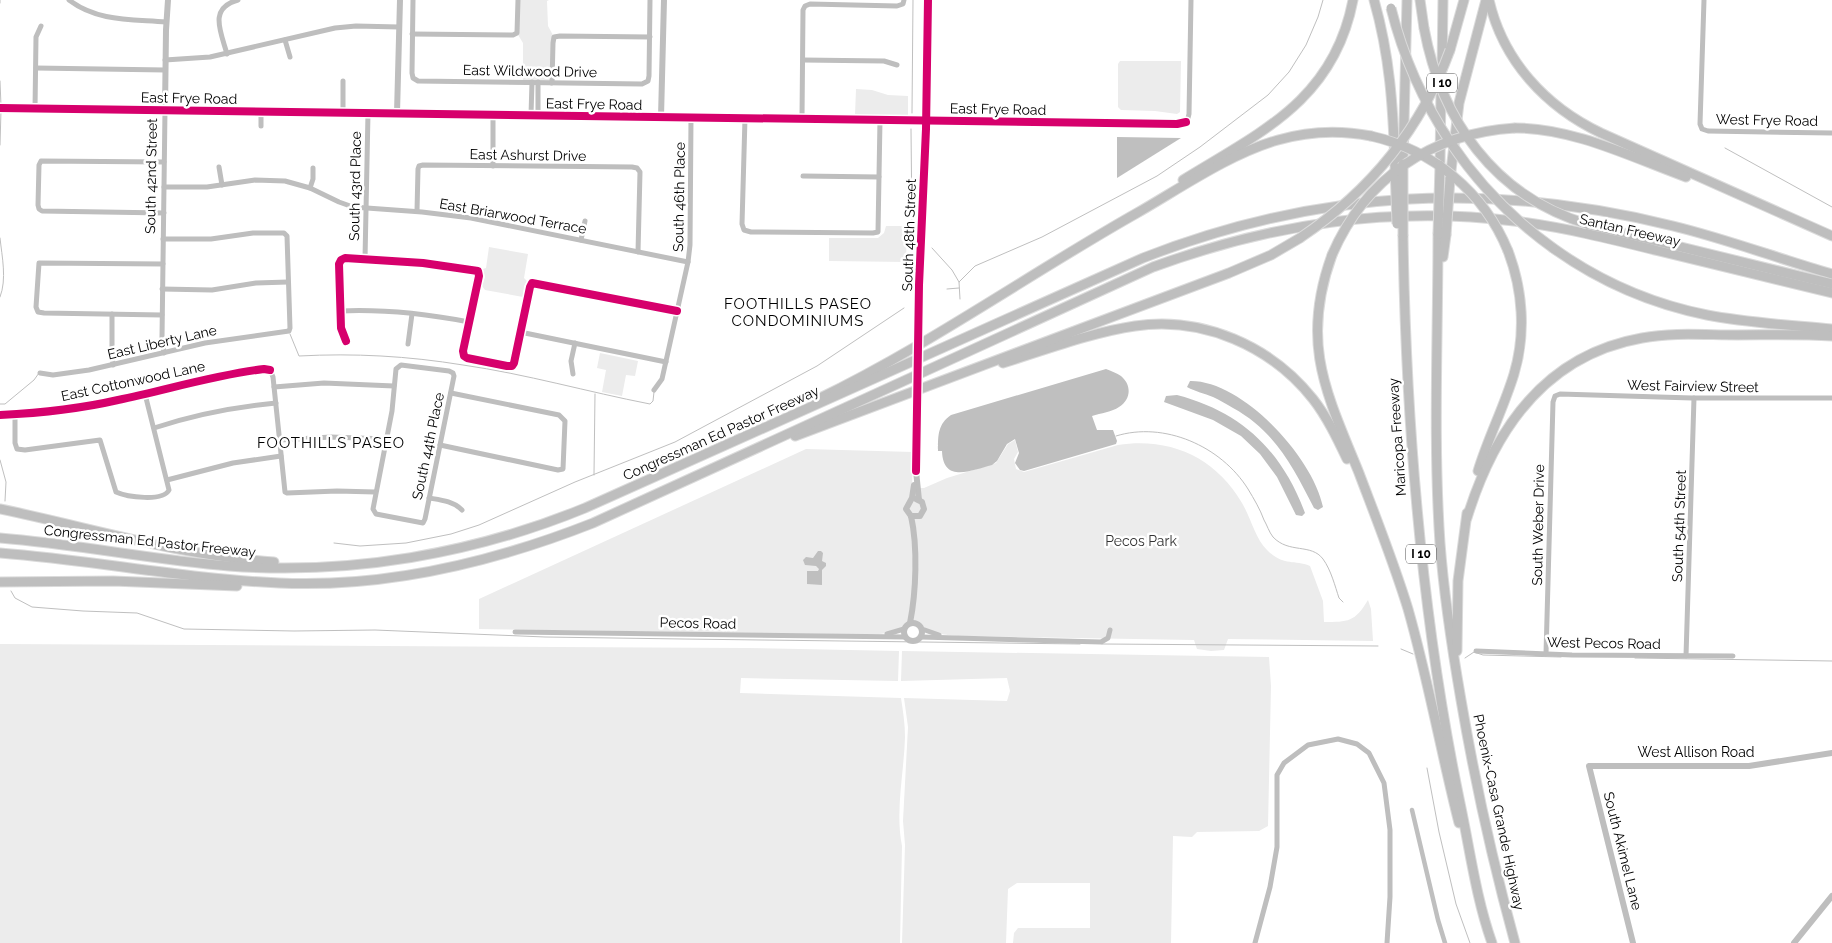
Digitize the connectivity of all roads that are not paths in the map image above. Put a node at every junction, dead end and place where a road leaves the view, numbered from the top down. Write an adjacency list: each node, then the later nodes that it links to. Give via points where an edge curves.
1 (70, 0): 22 (street, via 87,11 106,17)
2 (168, 0): 22 (street, South 42nd Street)
3 (238, 0): 28 (street, via 226,4 220,14 219,24)
4 (400, 0): 24 (street)
5 (413, 0): 25 (street)
6 (518, 0): 25 (street, via 517,33 513,35)
7 (650, 0): 26 (street)
8 (664, 0): 50 (street)
9 (928, 0): 55 (street, South 48th Street)
10 (1191, 0): 55 (street, East Frye Road, via 1189,114 1186,122)
11 (1353, 0): 78 (highway, via 1346,28 1333,57 1316,84 1295,107)
12 (1374, 0): 59 (highway, via 1390,74)
13 (1407, 0): 59 (highway, Maricopa Freeway / I 10)
14 (1420, 0): 77 (highway, bridge, via 1427,45 1437,77 1452,111 1473,145 1501,176 1528,197 1557,213)
15 (1425, 0): 77 (highway, bridge, via 1440,71 1465,124 1486,153 1528,191)
16 (1443, 0): 79 (highway, I 10, bridge)
17 (1464, 0): 111 (highway, bridge, via 1450,50 1436,84 1393,154 1346,203 1300,238 1239,269)
18 (1488, 0): 68 (highway, via 1509,50 1526,76 1567,114 1601,133); 79 (highway, bridge, via 1459,103)
19 (1704, 0): 57 (street, West Frye Road, via 1702,129)
20 (904, 2): 31 (street, via 897,6 805,6)
21 (1390, 4): 99 (highway, bridge, via 1415,79 1448,141 1493,197 1553,248 1610,282 1677,308 1732,319)
22 (166, 22): 30 (street, South 42nd Street)
23 (41, 26): 33 (street, via 36,37)
24 (399, 27): 27 (street, via 327,29); 47 (street)
25 (412, 34): 36 (street, East Wildwood Drive, via 413,78 418,81)
26 (650, 37): 38 (street, East Wildwood Drive, via 650,76 642,84); 38 (street, via 554,37)
27 (285, 40): 28 (street); 29 (street)
28 (227, 54): 30 (street)
29 (290, 57)
30 (165, 60): 34 (street, South 42nd Street)
31 (803, 60): 32 (street); 53 (street)
32 (896, 65)
33 (36, 68): 34 (street); 42 (street)
34 (165, 70): 43 (street, South 42nd Street)
35 (343, 81): 45 (street, South 43rd Place)
36 (532, 82): 37 (street, East Wildwood Drive); 39 (street)
37 (538, 82): 38 (street, East Wildwood Drive); 40 (street)
38 (552, 82)
39 (532, 99): 40 (street); 49 (street)
40 (538, 99): 49 (street)
41 (3, 108): 42 (street, East Frye Road)
42 (35, 109): 43 (street, East Frye Road)
43 (165, 110): 44 (street, East Frye Road); 58 (street, South 42nd Street)
44 (261, 112): 45 (street, East Frye Road); 56 (street)
45 (343, 113): 46 (street, East Frye Road)
46 (368, 113): 47 (street, East Frye Road); 72 (street, South 43rd Place)
47 (398, 113): 48 (street, East Frye Road)
48 (493, 115): 49 (street, East Frye Road); 60 (street)
49 (534, 115): 50 (street, East Frye Road)
50 (661, 117): 51 (street, East Frye Road)
51 (692, 118): 52 (street, East Frye Road); 85 (street, South 46th Place)
52 (745, 118): 53 (street, East Frye Road); 64 (street, via 744,230 873,234 878,232)
53 (802, 118): 54 (street, East Frye Road)
54 (880, 120): 55 (street, East Frye Road); 64 (street)
55 (926, 121): 130 (street, South 48th Street, bridge)
56 (261, 126)
57 (1832, 133)
58 (164, 162): 66 (street, South 42nd Street); 74 (street, via 41,161 39,165 39,210)
59 (1399, 164): 163 (highway, Maricopa Freeway / I 10, bridge, via 1411,451 1444,719)
60 (493, 166): 73 (street, East Ashurst Drive, via 419,166); 83 (street, East Ashurst Drive, via 637,168 640,172)
61 (220, 167): 65 (street)
62 (313, 168): 67 (street)
63 (803, 176): 64 (street)
64 (879, 177)
65 (222, 185): 66 (street, East Briarwood Terrace); 67 (street, East Briarwood Terrace, via 270,179)
66 (164, 188): 74 (street, South 42nd Street)
67 (310, 188): 70 (street, East Briarwood Terrace)
68 (1738, 194): 80 (highway); 141 (highway, bridge, via 1572,136 1515,128 1454,139 1409,161 1390,175 1367,197 1348,223 1332,254 1318,312 1317,337 1329,400)
69 (1428, 198): 87 (highway, Santan Freeway, via 1516,200 1610,213 1688,230); 127 (highway, Congressman Ed Pastor Freeway, via 1359,202 1303,211 1188,241 1129,264)
70 (333, 199): 71 (street); 72 (street, East Briarwood Terrace)
71 (330, 205)
72 (367, 208): 73 (street, East Briarwood Terrace); 84 (street, South 43rd Place)
73 (417, 211): 82 (street, East Briarwood Terrace, via 488,221)
74 (164, 213): 81 (street, South 42nd Street)
75 (1418, 216): 92 (highway, Santan Freeway, via 1482,218 1562,229); 129 (highway, Congressman Ed Pastor Freeway, via 1299,226 1183,256 1109,286)
76 (585, 221): 82 (street)
77 (1588, 221): 88 (highway); 90 (highway)
78 (1114, 226): 127 (highway, via 907,352); 140 (highway, bridge, via 1228,162 1270,142 1294,136 1326,132 1371,136 1412,149 1452,174 1483,206 1495,224 1514,268 1520,296 1521,328 1512,382 1478,470)
79 (1442, 234): 160 (highway, I 10, via 1436,442 1438,513 1446,608)
80 (1832, 236)
81 (163, 239): 86 (street, South 42nd Street); 89 (street, via 284,233 287,236)
82 (581, 240): 83 (street, East Briarwood Terrace)
83 (638, 252): 85 (street, East Briarwood Terrace)
84 (365, 259): 93 (street, South 43rd Place, via 340,260); 98 (street, via 478,271)
85 (688, 262): 94 (street, South 46th Place)
86 (163, 264): 91 (street, South 42nd Street); 95 (street, via 39,263 38,312)
87 (1832, 274)
88 (1832, 278)
89 (288, 282): 91 (street, via 212,290); 105 (street, East Liberty Lane, via 289,330 218,340)
90 (1832, 284)
91 (162, 289): 97 (street, South 42nd Street)
92 (1832, 293)
93 (340, 310): 96 (street); 102 (street, South 43rd Place)
94 (677, 311): 100 (street, via 532,283); 106 (street, South 46th Place)
95 (112, 314): 97 (street); 107 (street)
96 (412, 314): 98 (street); 104 (street)
97 (162, 315): 105 (street, South 42nd Street)
98 (469, 322): 100 (street, via 464,351 467,358 512,366)
99 (1832, 329)
100 (520, 332): 103 (street)
101 (1832, 336): 140 (highway, via 1661,335 1616,344 1582,358 1542,386 1510,422 1484,469)
102 (346, 341)
103 (574, 343): 106 (street); 110 (street)
104 (408, 344)
105 (164, 353): 107 (street, East Liberty Lane)
106 (666, 362): 114 (street, South 46th Place, via 662,379)
107 (113, 365): 109 (street, East Liberty Lane, via 53,376)
108 (270, 370): 113 (street); 116 (street, East Cottonwood Lane, via 218,376)
109 (40, 373)
110 (573, 374)
111 (941, 382): 129 (highway); 141 (highway, via 1128,327 1174,325 1222,334 1273,360 1314,400 1339,442)
112 (394, 386): 113 (street, via 324,384); 115 (street, South 44th Place, via 396,368 401,365 453,373); 124 (street)
113 (274, 387): 120 (street)
114 (654, 390)
115 (451, 393): 126 (street, South 44th Place); 126 (street, via 563,417 563,469)
116 (145, 394): 122 (street, East Cottonwood Lane, via 72,408); 123 (street)
117 (1555, 396): 118 (street, West Fairview Street); 157 (street, South Weber Drive)
118 (1694, 398): 119 (street, West Fairview Street); 158 (street, South 54th Street)
119 (1832, 398)
120 (276, 402): 123 (street, via 233,408); 125 (street)
121 (1, 414): 122 (street, East Cottonwood Lane)
122 (15, 414): 131 (street, via 17,448 25,450 100,440 116,492 150,498 169,492)
123 (154, 428): 131 (street)
124 (386, 439): 125 (street, via 330,437); 132 (street)
125 (280, 440): 128 (street)
126 (440, 445): 133 (street, South 44th Place)
127 (723, 446): 145 (highway, Congressman Ed Pastor Freeway, via 585,508 510,535 434,554)
128 (281, 456): 131 (street, via 233,463); 132 (street, via 287,493)
129 (731, 460): 147 (highway, Congressman Ed Pastor Freeway, via 578,529 486,559 376,579)
130 (916, 471): 134 (street, South 48th Street); 135 (street, South 48th Street)
131 (167, 480)
132 (375, 492): 133 (street, South 44th Place, via 373,512 376,514 423,523)
133 (429, 498): 137 (street, via 449,502)
134 (911, 500): 135 (street); 138 (street, via 906,509)
135 (919, 500): 139 (street, via 924,508)
136 (0, 509): 145 (highway, via 198,554)
137 (462, 510)
138 (911, 516): 139 (street); 143 (street)
139 (920, 516): 143 (street)
140 (1466, 518): 160 (highway, via 1457,605)
141 (1382, 533): 163 (highway, via 1412,623 1458,822)
142 (0, 538): 145 (highway, Congressman Ed Pastor Freeway, via 228,566)
143 (914, 538): 148 (street)
144 (0, 553): 147 (highway, Congressman Ed Pastor Freeway)
145 (340, 566)
146 (0, 582): 147 (highway, via 114,581 243,587)
147 (280, 583)
148 (916, 625): 149 (street); 154 (street); 155 (street)
149 (904, 629): 152 (street, Pecos Road); 153 (street)
150 (1110, 630): 155 (street, via 1108,638 1101,642)
151 (515, 632): 152 (street, Pecos Road)
152 (880, 636): 153 (street, Pecos Road)
153 (906, 637): 154 (street, via 915,641)
154 (921, 637): 155 (street)
155 (947, 637)
156 (1476, 651): 157 (street, West Pecos Road)
157 (1546, 654): 158 (street, West Pecos Road)
158 (1686, 656): 159 (street, West Pecos Road)
159 (1733, 656)
160 (1458, 687): 168 (highway, Phoenix-Casa Grande Highway / I 10, via 1480,804)
161 (1832, 753): 162 (street, West Allison Road, via 1748,766)
162 (1589, 766): 169 (street, South Akimel Lane)
163 (1473, 868): 167 (highway, I 10)
164 (1832, 896): 170 (street)
165 (1256, 942): 166 (street, via 1277,847 1276,775 1284,763 1308,745 1338,739 1357,744 1369,753 1384,784 1390,830)
166 (1387, 943)
167 (1492, 943)
168 (1515, 943)
169 (1633, 943)
170 (1794, 943)

